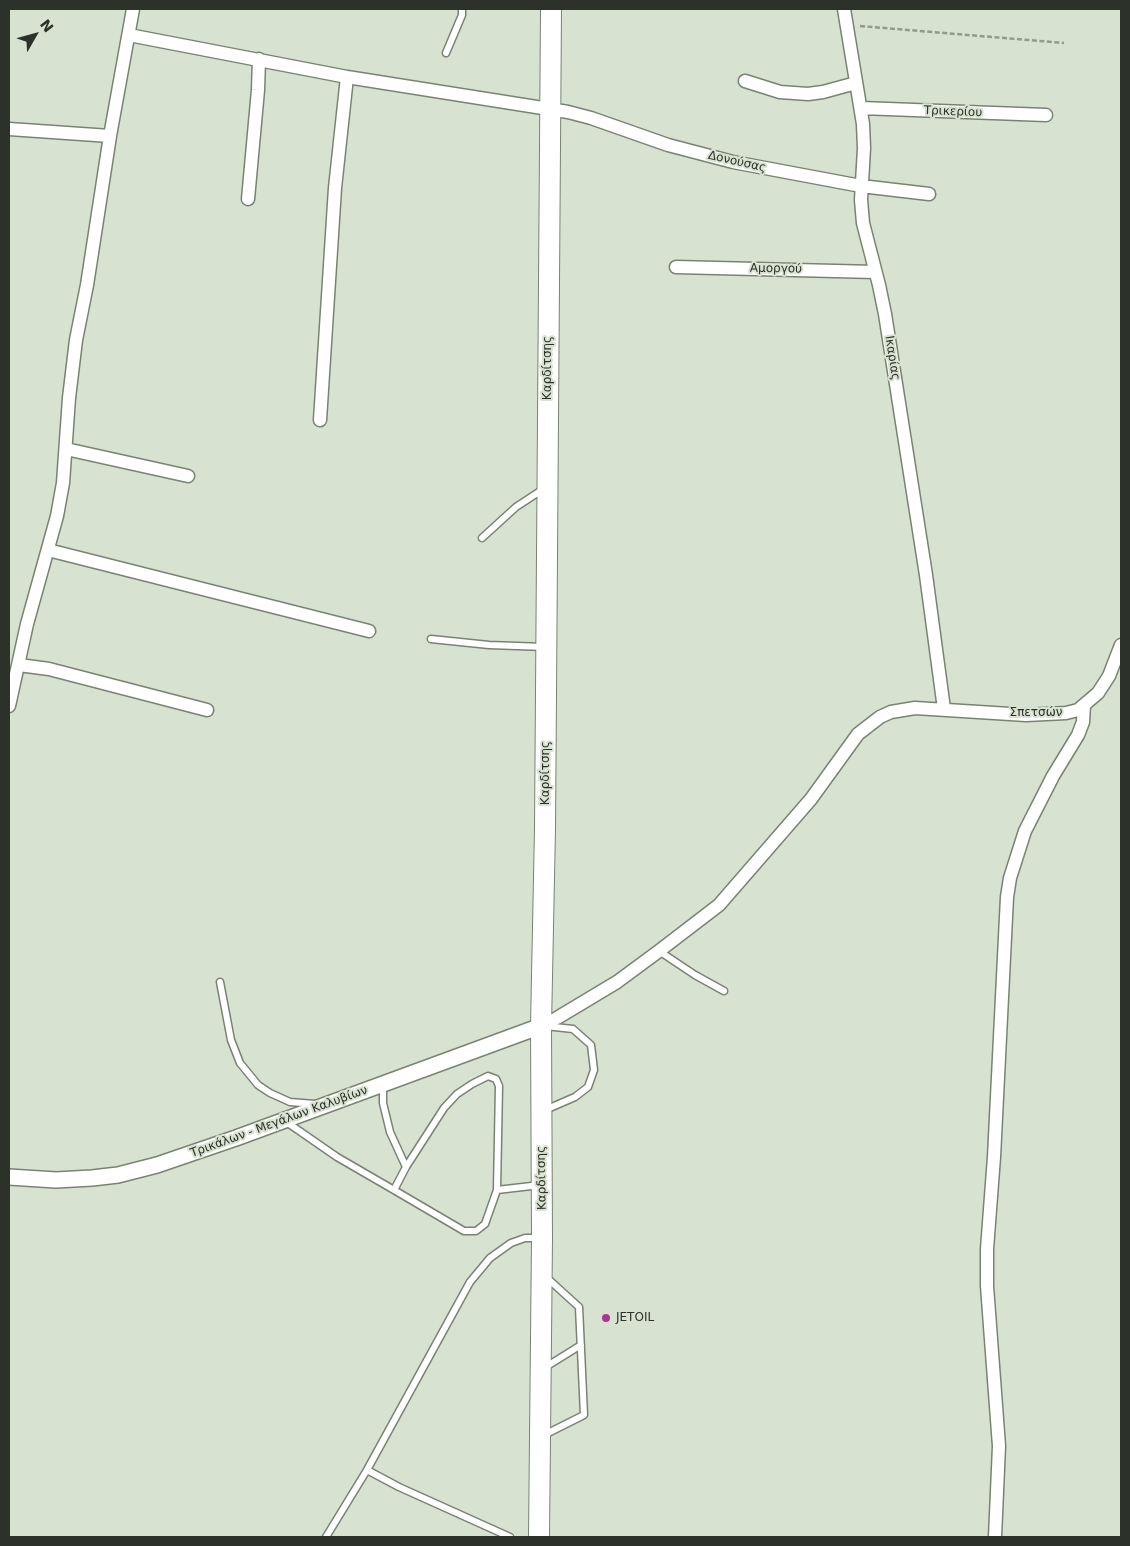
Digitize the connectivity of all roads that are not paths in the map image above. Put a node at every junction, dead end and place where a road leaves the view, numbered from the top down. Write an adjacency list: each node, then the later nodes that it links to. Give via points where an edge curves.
1 (134, 9): 5 (street)
2 (462, 9): 6 (lane)
3 (551, 9): 12 (main road, Καρδίτσης)
4 (844, 9): 10 (street, Ικαρίας)
5 (129, 36): 7 (street, Δονούσας); 15 (street)
6 (446, 53)
7 (259, 59): 8 (street, Δονούσας); 18 (street)
8 (347, 77): 12 (street, Δονούσας); 21 (street, via 335,188)
9 (745, 81): 10 (street, via 780,92 808,94)
10 (856, 83): 11 (street, Ικαρίας)
11 (861, 108): 13 (street, Τρικερίου); 16 (street, Ικαρίας, via 864,148)
12 (549, 110): 16 (street, Δονούσας, via 591,118 668,146 733,162); 24 (main road, Καρδίτσης)
13 (1046, 115)
14 (9, 128): 15 (street)
15 (110, 136): 22 (street, via 76,340)
16 (861, 186): 17 (street, Δονούσας); 20 (street, Ικαρίας, via 863,223)
17 (929, 194)
18 (248, 199)
19 (676, 267): 20 (street, Αμοργού)
20 (875, 272): 34 (street, Ικαρίας, via 882,297 904,436)
21 (320, 420)
22 (66, 448): 23 (street); 26 (street, via 63,483)
23 (188, 476)
24 (548, 486): 25 (lane, via 516,507); 30 (main road, Καρδίτσης)
25 (482, 538)
26 (48, 550): 27 (street); 31 (street)
27 (369, 631)
28 (431, 640): 30 (lane)
29 (1121, 645): 33 (street, Σπετσών, via 1109,676)
30 (546, 647): 39 (main road, Καρδίτσης)
31 (19, 665): 32 (street); 35 (street, via 49,669)
32 (9, 706)
33 (1084, 706): 34 (street, Σπετσών, via 1066,713 1026,715); 58 (street, via 1078,735 1025,831 1007,897 987,1249 999,1446)
34 (944, 709): 36 (street, Σπετσών, via 916,708 891,712 858,734 811,799 740,882 712,910)
35 (207, 710)
36 (659, 951): 38 (lane); 39 (street, Σπετσών, via 617,982)
37 (220, 982): 41 (lane, via 230,1040 240,1063 258,1085 290,1102)
38 (724, 991)
39 (541, 1026): 40 (street, Τρικάλων - Μεγάλων Καλυβίων); 42 (main road, Καρδίτσης); 42 (lane, via 573,1029 591,1045 594,1070 588,1087 582,1092)
40 (383, 1084): 41 (street, Τρικάλων - Μεγάλων Καλυβίων); 44 (lane, via 383,1103 390,1132)
41 (329, 1104): 43 (street, Τρικάλων - Μεγάλων Καλυβίων)
42 (541, 1111): 46 (main road, Καρδίτσης)
43 (285, 1121): 45 (street, Τρικάλων - Μεγάλων Καλυβίων, via 185,1157 124,1174 56,1180); 47 (lane, via 337,1157)
44 (406, 1167): 47 (lane); 48 (lane, via 444,1108 457,1094 488,1076 496,1079 499,1086)
45 (9, 1177)
46 (542, 1185): 48 (lane); 49 (main road, Καρδίτσης)
47 (394, 1190): 48 (lane, via 464,1231 476,1231 485,1224)
48 (497, 1190)
49 (542, 1238): 50 (main road, Καρδίτσης); 54 (lane, via 525,1238 511,1243 490,1258 470,1282)
50 (542, 1274): 51 (lane, via 579,1307); 52 (main road, Καρδίτσης)
51 (581, 1345): 52 (lane); 53 (lane, via 584,1416)
52 (541, 1370): 53 (main road, Καρδίτσης)
53 (540, 1437): 57 (main road, Καρδίτσης)
54 (367, 1470): 55 (lane); 56 (lane)
55 (326, 1537)
56 (510, 1537)
57 (540, 1537)
58 (996, 1537)

